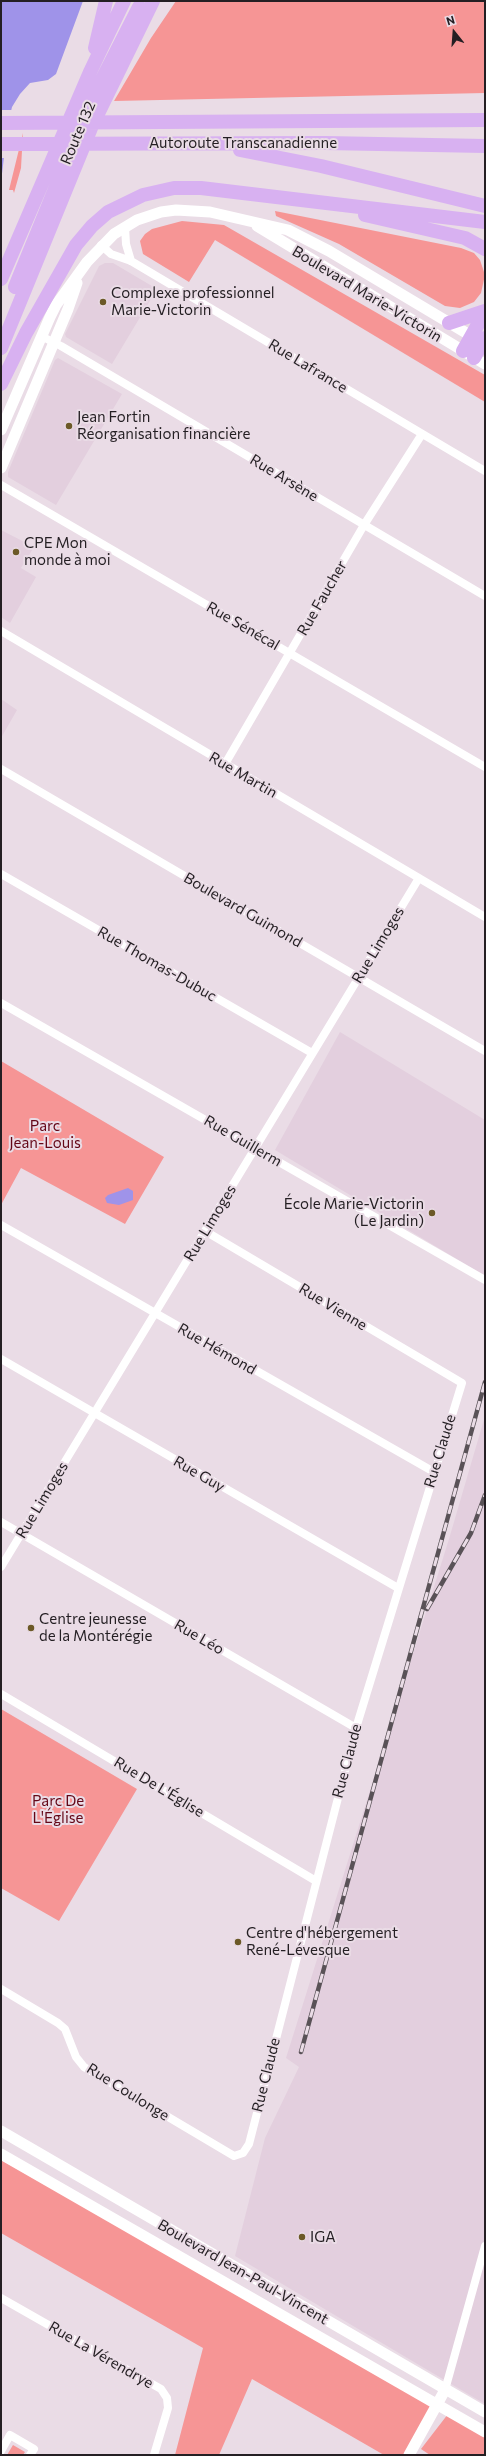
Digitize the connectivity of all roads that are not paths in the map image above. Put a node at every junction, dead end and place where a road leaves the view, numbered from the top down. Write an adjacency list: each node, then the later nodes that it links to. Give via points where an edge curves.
1 (106, 1): 5 (highway)
2 (124, 1): 5 (highway)
3 (142, 1): 24 (highway, Route 132, via 97,89)
4 (152, 1): 29 (highway, via 91,128)
5 (90, 72): 22 (highway)
6 (485, 114): 7 (highway)
7 (468, 120): 8 (highway, Autoroute Transcanadienne); 9 (highway, Autoroute Transcanadienne)
8 (485, 120)
9 (1, 123)
10 (1, 144): 11 (highway, Autoroute Transcanadienne)
11 (198, 144): 12 (highway, Autoroute Transcanadienne); 14 (highway, via 321,166)
12 (485, 146)
13 (322, 203): 16 (highway); 19 (highway, via 406,226 465,238); 31 (highway, via 201,188 181,188 154,192 117,207 96,223 76,245 26,333)
14 (485, 206)
15 (251, 222): 17 (street, Boulevard Marie-Victorin, via 218,213 176,210 145,217); 25 (street, Boulevard Marie-Victorin, via 288,230 308,239); 30 (street, Boulevard Marie-Victorin)
16 (485, 222)
17 (125, 227): 18 (street, Boulevard Marie-Victorin); 20 (street)
18 (101, 245): 20 (street, Rue Lafrance, via 111,254); 21 (street, Boulevard Marie-Victorin)
19 (485, 249)
20 (131, 261): 33 (street, Rue Lafrance)
21 (79, 275): 26 (street, Boulevard Marie-Victorin, via 56,305); 28 (street, Boulevard Marie-Victorin)
22 (1, 279)
23 (485, 311): 25 (highway); 27 (highway)
24 (1, 322)
25 (449, 323): 27 (street, Boulevard Marie-Victorin)
26 (41, 336): 28 (street, Rue Arsène); 32 (street, Boulevard Marie-Victorin)
27 (481, 341): 30 (highway)
28 (54, 342): 34 (street, Boulevard Marie-Victorin); 37 (street, Rue Arsène)
29 (1, 348)
30 (474, 358)
31 (1, 384)
32 (1, 430)
33 (422, 434): 35 (street, Rue Lafrance); 37 (street, Rue Faucher)
34 (1, 468)
35 (485, 471)
36 (1, 485): 40 (street, Rue Sénécal)
37 (364, 525): 38 (street, Rue Arsène); 40 (street, Rue Faucher)
38 (485, 596)
39 (1, 632): 41 (street, Rue Martin)
40 (290, 654): 41 (street, Rue Faucher); 42 (street, Rue Sénécal)
41 (225, 764): 45 (street, Rue Martin)
42 (485, 767)
43 (1, 770): 47 (street, Boulevard Guimond)
44 (1, 874): 50 (street, Rue Thomas-Dubuc)
45 (419, 878): 46 (street, Rue Martin); 47 (street, Rue Limoges)
46 (485, 917)
47 (358, 977): 49 (street, Boulevard Guimond); 50 (street, Rue Limoges)
48 (1, 1003): 51 (street, Rue Guillerm)
49 (485, 1051)
50 (312, 1053): 51 (street, Rue Limoges)
51 (255, 1148): 53 (street, Rue Limoges); 54 (street, Rue Guillerm)
52 (1, 1225): 55 (street, Rue Hémond)
53 (205, 1231): 55 (street, Rue Limoges); 57 (street, Rue Vienne)
54 (485, 1280)
55 (155, 1313): 58 (street, Rue Limoges); 59 (street, Rue Hémond)
56 (1, 1359): 58 (street, Rue Guy)
57 (462, 1383): 59 (street, Rue Claude)
58 (94, 1414): 61 (street, Rue Limoges); 63 (street, Rue Guy)
59 (434, 1472): 63 (street, Rue Claude)
60 (1, 1522): 61 (street, Rue Léo)
61 (21, 1534): 62 (street, Rue Limoges); 65 (street, Rue Léo)
62 (1, 1567)
63 (398, 1588): 65 (street, Rue Claude)
64 (1, 1694): 66 (street, Rue De L'Église)
65 (356, 1728): 66 (street, Rue Claude)
66 (316, 1880): 69 (street, Rue Claude)
67 (1, 1989): 69 (street, Rue Coulonge, via 58,2022 65,2029 76,2057 84,2067 234,2156 243,2153)
68 (1, 2132): 72 (street, Boulevard Jean-Paul-Vincent)
69 (249, 2144)
70 (1, 2154): 73 (street, Boulevard Jean-Paul-Vincent)
71 (485, 2246): 75 (street)
72 (228, 2264): 73 (street); 75 (street, Boulevard Jean-Paul-Vincent)
73 (222, 2282): 76 (street, Boulevard Jean-Paul-Vincent)
74 (1, 2298): 81 (street, Rue La Vérendrye, via 161,2389 167,2398 168,2408)
75 (445, 2390): 76 (street); 77 (street, Boulevard Jean-Paul-Vincent)
76 (437, 2404): 78 (street, Boulevard Jean-Paul-Vincent); 82 (street)
77 (485, 2412)
78 (485, 2432)
79 (1, 2451): 80 (street, via 10,2435 34,2449)
80 (30, 2455)
81 (154, 2455)
82 (409, 2455)

